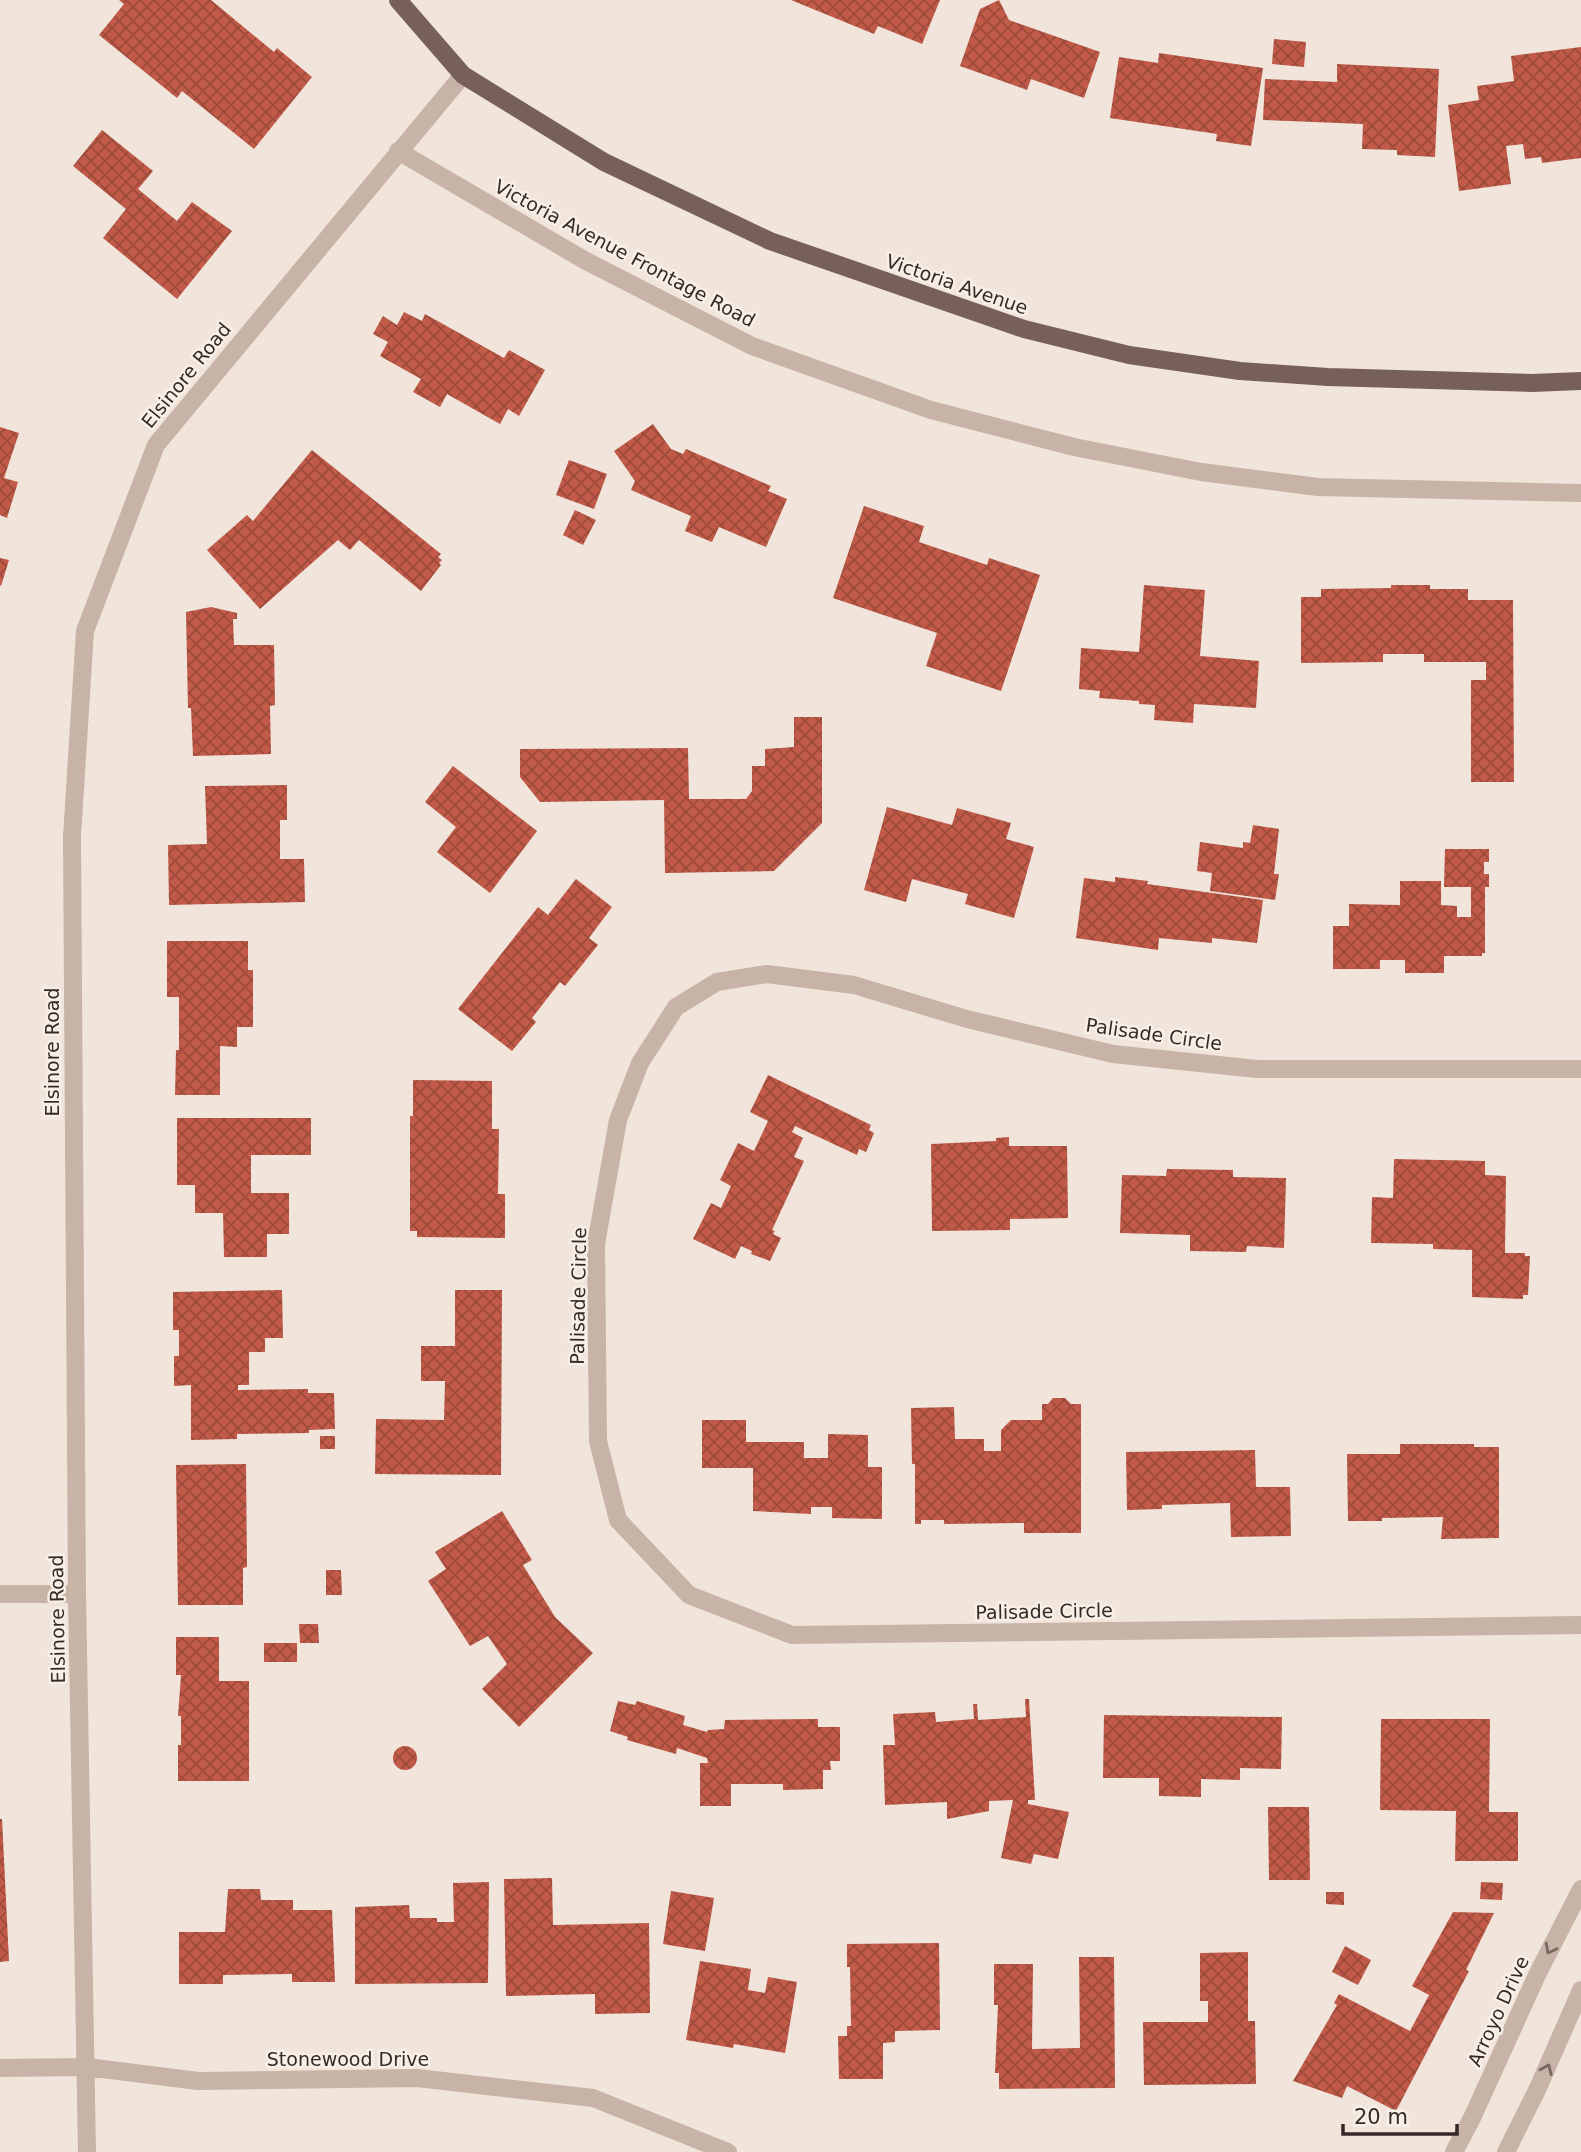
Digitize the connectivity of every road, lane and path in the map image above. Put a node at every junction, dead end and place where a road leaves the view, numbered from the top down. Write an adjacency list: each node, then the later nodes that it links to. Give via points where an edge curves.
1 (398, 0): 2 (main road, Victoria Avenue)
2 (463, 75): 3 (street, Elsinore Road); 4 (main road, Victoria Avenue, via 604,162 770,241 1024,329 1129,355 1240,371 1491,382)
3 (398, 151): 5 (street, Victoria Avenue Frontage Road, via 586,261 752,346 931,410 1201,472 1318,487); 8 (street, Elsinore Road, via 156,445 86,631 72,837)
4 (1581, 381)
5 (1581, 493)
6 (1581, 1069): 9 (street, Palisade Circle, via 1256,1069 1113,1054 967,1020 854,985 767,974 717,982 676,1007 640,1063 618,1120 596,1244 598,1441 618,1520 689,1595 792,1635)
7 (0, 1594): 8 (street)
8 (77, 1594): 12 (street, Elsinore Road)
9 (1581, 1625)
10 (1581, 1889): 16 (street, Arroyo Drive, one-way to 16)
11 (1581, 1990): 17 (street, one-way to 11)
12 (87, 2067): 13 (street, Stonewood Drive); 14 (street, Elsinore Road); 15 (street, Stonewood Drive, via 198,2081 416,2078 593,2098)
13 (0, 2068)
14 (87, 2152)
15 (728, 2152)
16 (1454, 2152)
17 (1506, 2152)

